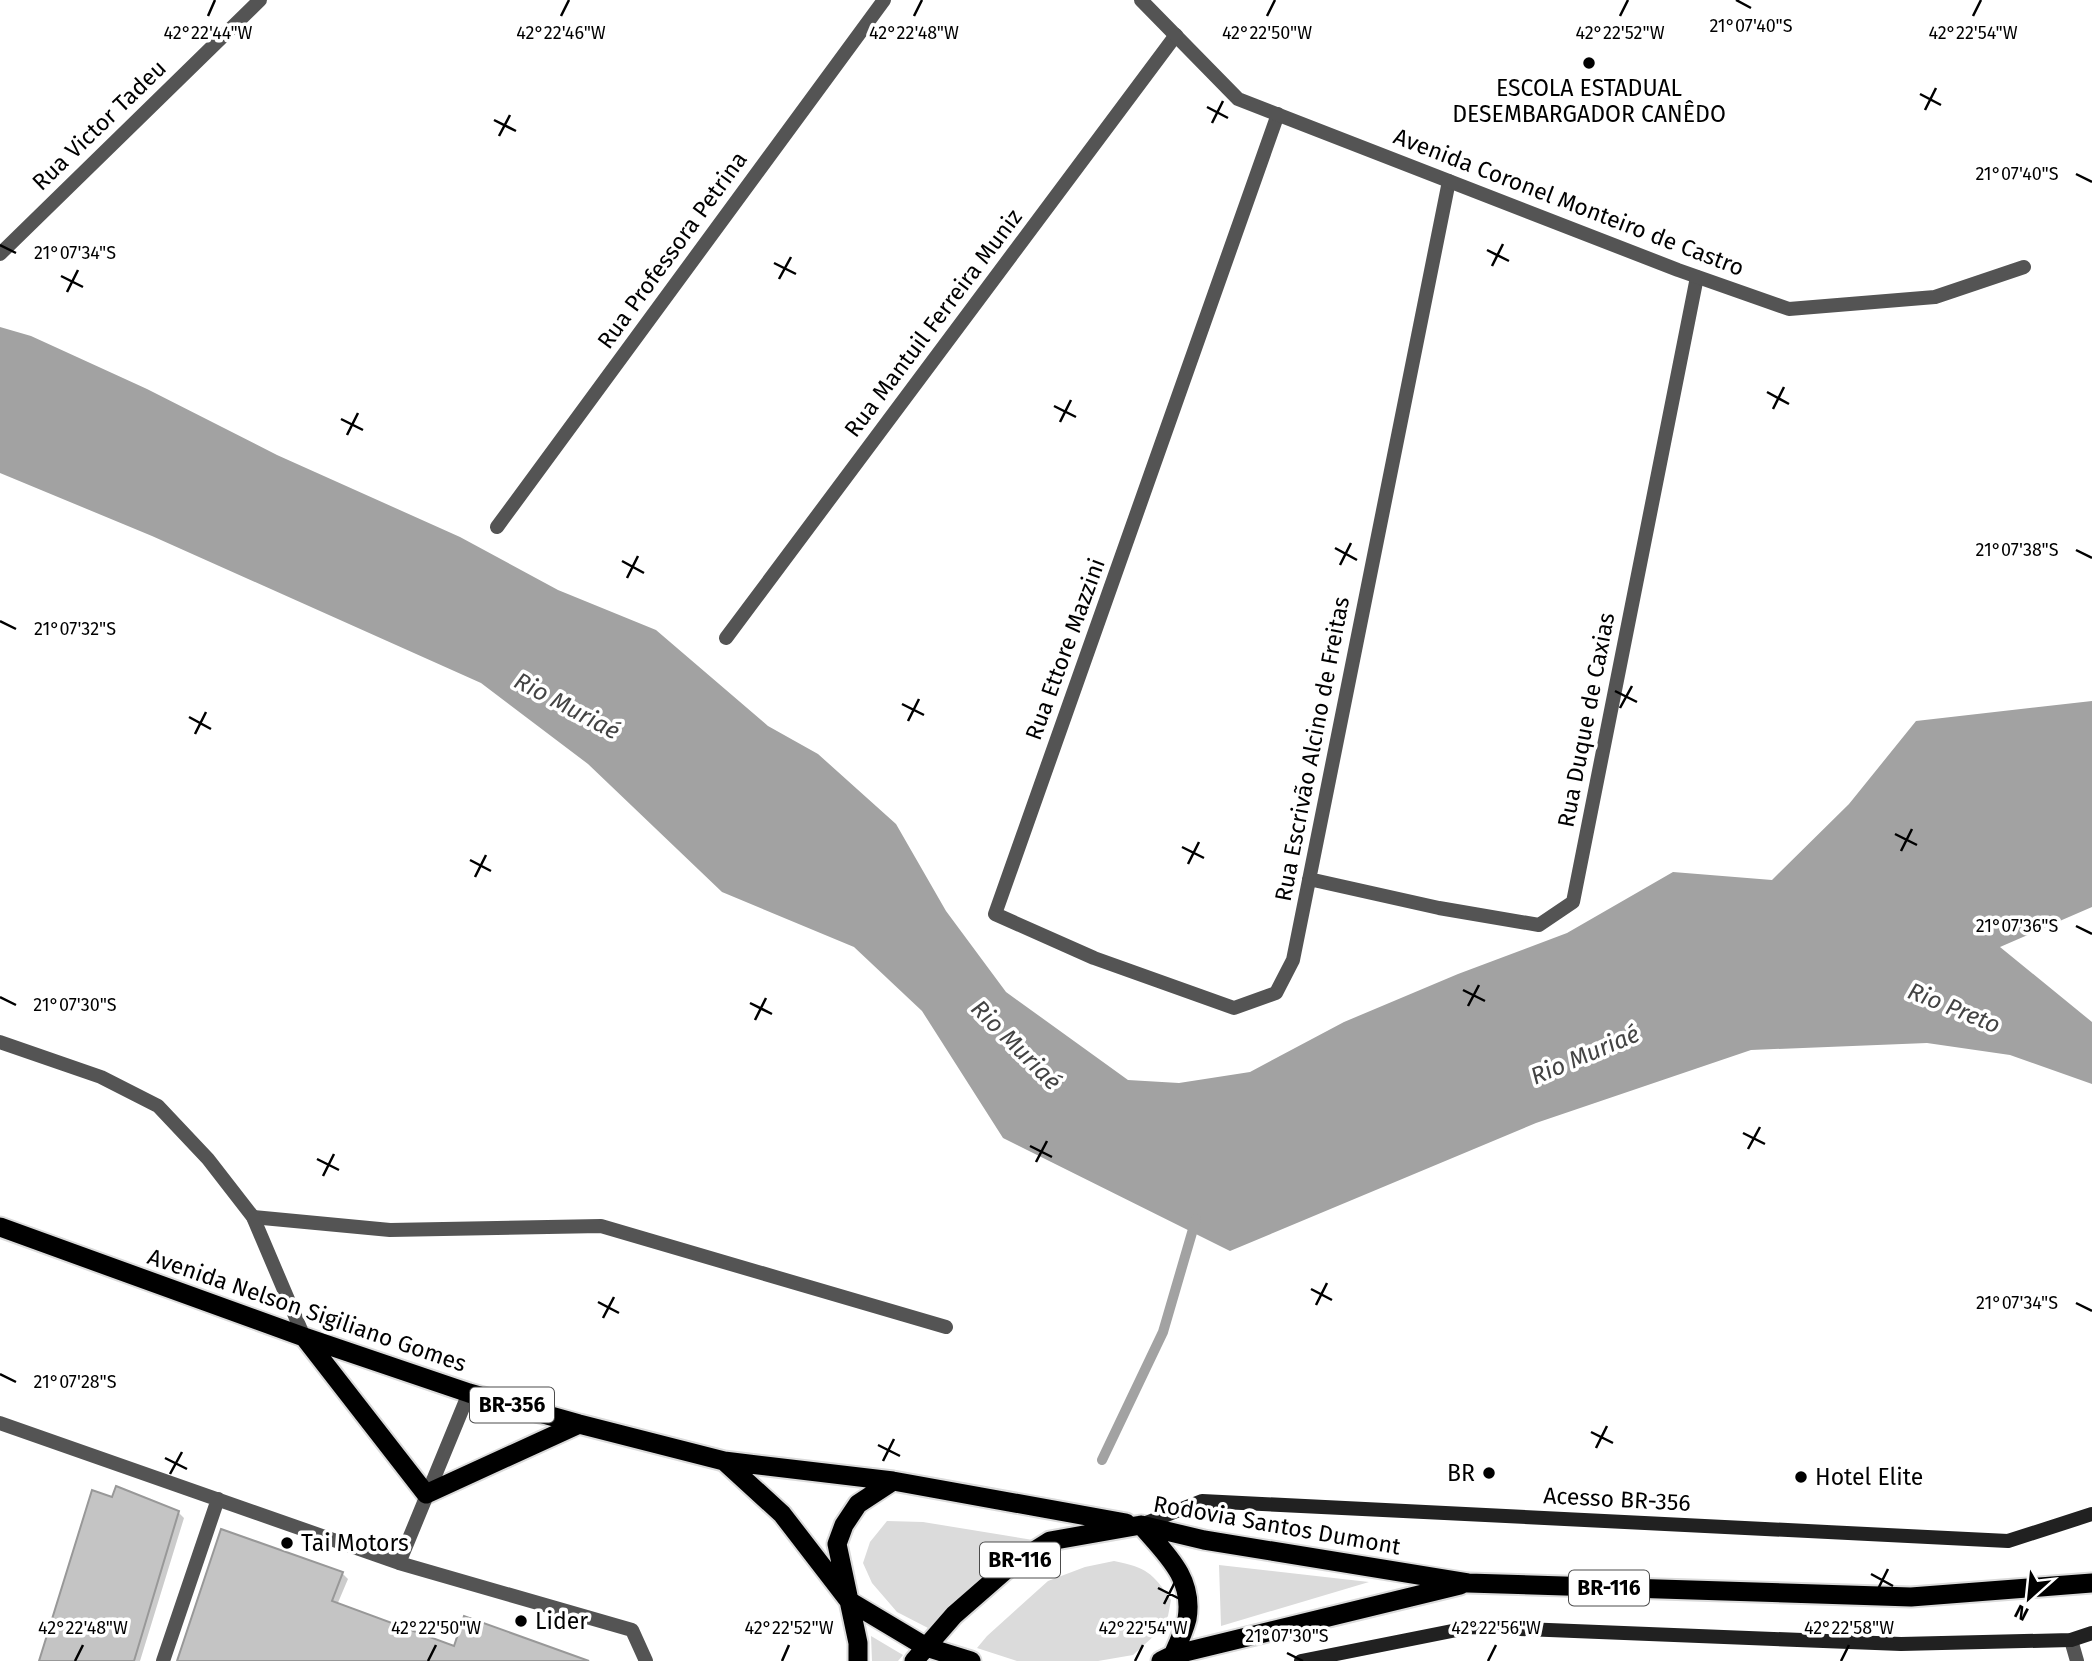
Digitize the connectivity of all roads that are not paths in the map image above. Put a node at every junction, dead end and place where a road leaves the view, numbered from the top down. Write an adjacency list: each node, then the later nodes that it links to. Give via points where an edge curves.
1 (260, 0): 7 (street, Rua Victor Tadeu)
2 (884, 0): 10 (street, Rua Professora Petrina)
3 (1141, 0): 4 (street, Avenida Coronel Monteiro de Castro)
4 (1176, 35): 5 (street, Avenida Coronel Monteiro de Castro, via 1238,99); 11 (street, Rua Mantuil Ferreira Muniz)
5 (1278, 114): 6 (street, Avenida Coronel Monteiro de Castro); 13 (street, Rua Ettore Mazzini, via 995,914 1094,958 1234,1008)
6 (1449, 181): 9 (street, Avenida Coronel Monteiro de Castro); 12 (street, Rua Escrivão Alcino de Freitas)
7 (0, 254)
8 (2024, 267): 9 (street, Avenida Coronel Monteiro de Castro, via 1936,297 1789,309)
9 (1697, 277): 12 (street, Rua Duque de Caxias, via 1573,902 1539,925)
10 (497, 527)
11 (726, 638)
12 (1309, 879): 13 (street, Rua Escrivão Alcino de Freitas, via 1293,960)
13 (1276, 993)
14 (0, 1042): 15 (street, via 101,1077 158,1106 208,1159)
15 (253, 1217): 17 (street, via 390,1230 601,1226); 18 (street)
16 (0, 1227): 18 (highway, Avenida Nelson Sigiliano Gomes / BR-356)
17 (946, 1327)
18 (304, 1337): 19 (highway, Avenida Nelson Sigiliano Gomes / BR-356); 24 (highway)
19 (469, 1393): 21 (highway, Avenida Nelson Sigiliano Gomes / BR-356); 24 (street)
20 (0, 1423): 25 (street)
21 (579, 1424): 22 (highway, Avenida Nelson Sigiliano Gomes / BR-356); 24 (highway)
22 (724, 1461): 23 (highway, Avenida Nelson Sigiliano Gomes / BR-356); 31 (highway, Avenida Nelson Sigiliano Gomes / BR-356, via 782,1514)
23 (893, 1481): 27 (highway, Avenida Nelson Sigiliano Gomes); 31 (highway, via 858,1504 837,1544)
24 (426, 1494): 28 (street)
25 (218, 1499): 28 (street); 36 (street)
26 (2092, 1514): 27 (main road, Acesso BR-356, via 2008,1541 1202,1501)
27 (1141, 1525): 29 (highway, Rodovia Santos Dumont / BR-116, via 1204,1540); 34 (highway, Rodovia Santos Dumont / BR-116, via 1050,1541 1009,1567 954,1615); 35 (highway, via 1178,1568 1186,1586 1186,1621)
28 (399, 1563): 37 (street, via 632,1630)
29 (1468, 1583): 30 (highway, Rodovia Santos Dumont / BR-116, via 1910,1597); 35 (highway, Rodovia Santos Dumont / BR-116)
30 (2092, 1583)
31 (849, 1601): 34 (highway, Avenida Nelson Sigiliano Gomes / BR-356); 38 (highway)
32 (2092, 1633): 33 (main road)
33 (2071, 1640): 40 (main road, via 1901,1644 1472,1627); 41 (street)
34 (920, 1654): 39 (highway, BR-356)
35 (1167, 1658)
36 (163, 1661)
37 (646, 1661)
38 (858, 1661)
39 (971, 1661)
40 (1301, 1661)
41 (2077, 1661)

